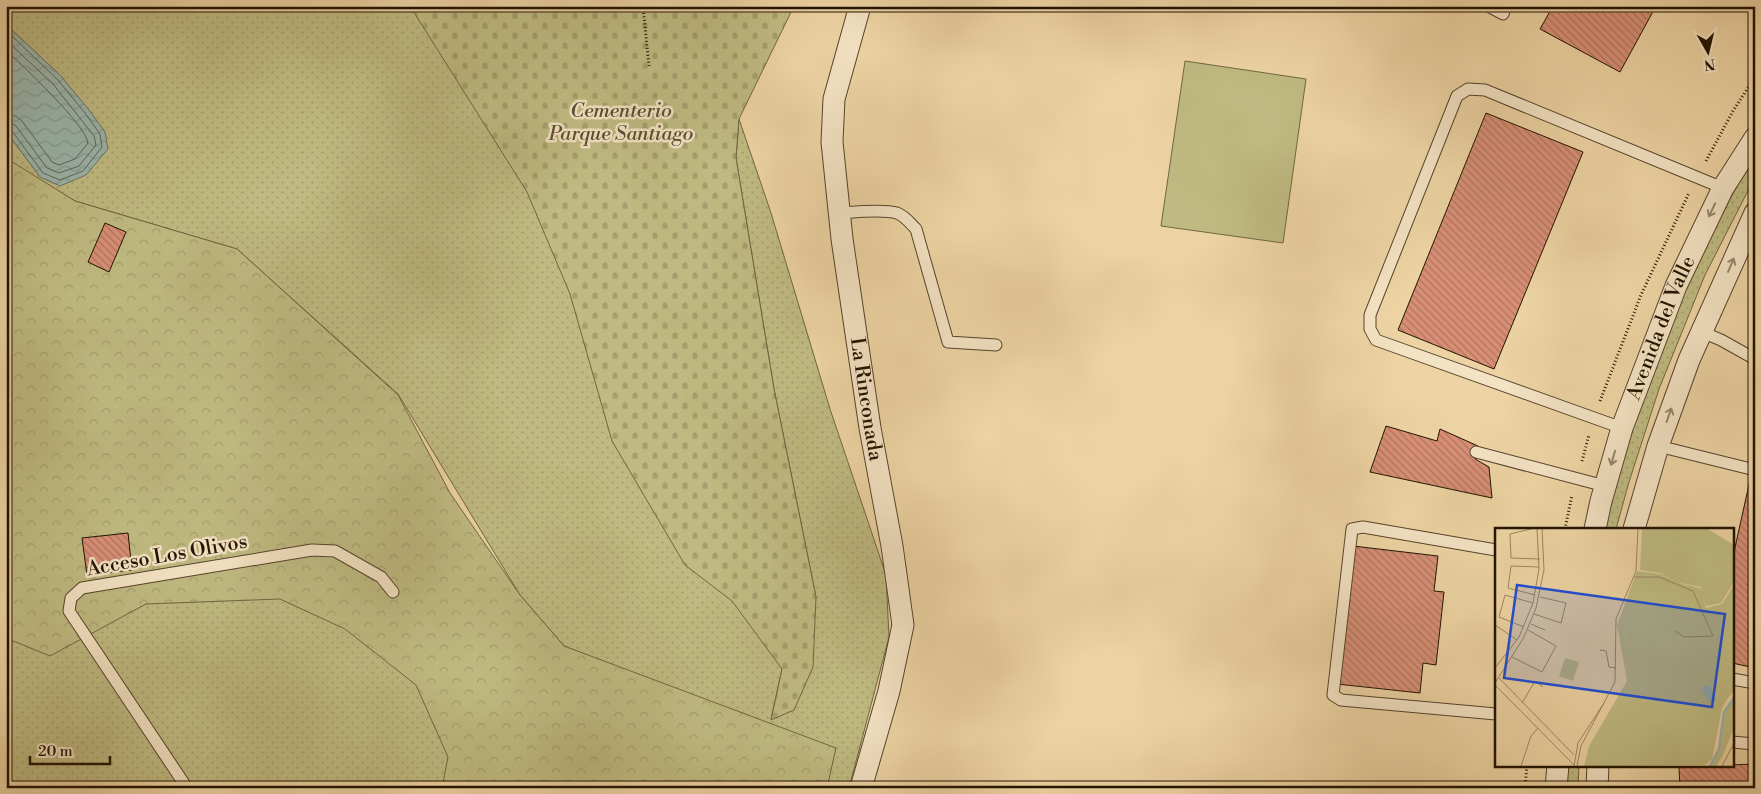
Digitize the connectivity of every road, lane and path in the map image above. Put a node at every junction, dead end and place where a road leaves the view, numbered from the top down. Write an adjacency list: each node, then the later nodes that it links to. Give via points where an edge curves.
1 (643, 6): 5 (path)
2 (860, 6): 8 (street, La Rinconada, via 834,100 832,142)
3 (1488, 6): 4 (lane, via 1503,14)
4 (1506, 6)
5 (649, 66)
6 (1755, 138): 7 (street, Avenida del Valle)
7 (1723, 188): 13 (street, Avenida del Valle, one-way to 13, via 1676,286); 13 (lane, via 1485,90 1468,89 1457,96 1370,314 1370,330 1376,340)
8 (840, 213): 11 (lane, via 896,213 907,219 916,229 948,342); 31 (street, La Rinconada, via 870,428 903,625 890,691)
9 (1755, 213): 10 (street, Avenida del Valle, one-way to 9)
10 (1702, 332): 12 (lane); 14 (street, Avenida del Valle, one-way to 10)
11 (996, 345)
12 (1755, 358)
13 (1622, 428): 17 (street, Avenida del Valle, one-way to 17)
14 (1658, 446): 16 (lane); 19 (street, Avenida del Valle)
15 (1476, 452): 17 (lane)
16 (1755, 470)
17 (1605, 486): 18 (street, Avenida del Valle)
18 (1595, 528)
19 (1634, 528)
20 (1495, 550): 24 (lane, via 1363,527 1352,529 1333,695 1341,700)
21 (393, 592): 30 (lane, Acceso Los Olivos, via 381,577 335,551 312,550 82,588 71,598 69,611)
22 (1734, 679): 23 (lane)
23 (1755, 683)
24 (1495, 714)
25 (1734, 742): 26 (lane)
26 (1755, 744)
27 (1527, 766): 32 (path)
28 (1558, 766): 33 (street)
29 (1598, 766): 34 (street)
30 (187, 788)
31 (861, 788)
32 (1526, 788)
33 (1556, 788)
34 (1597, 788)

